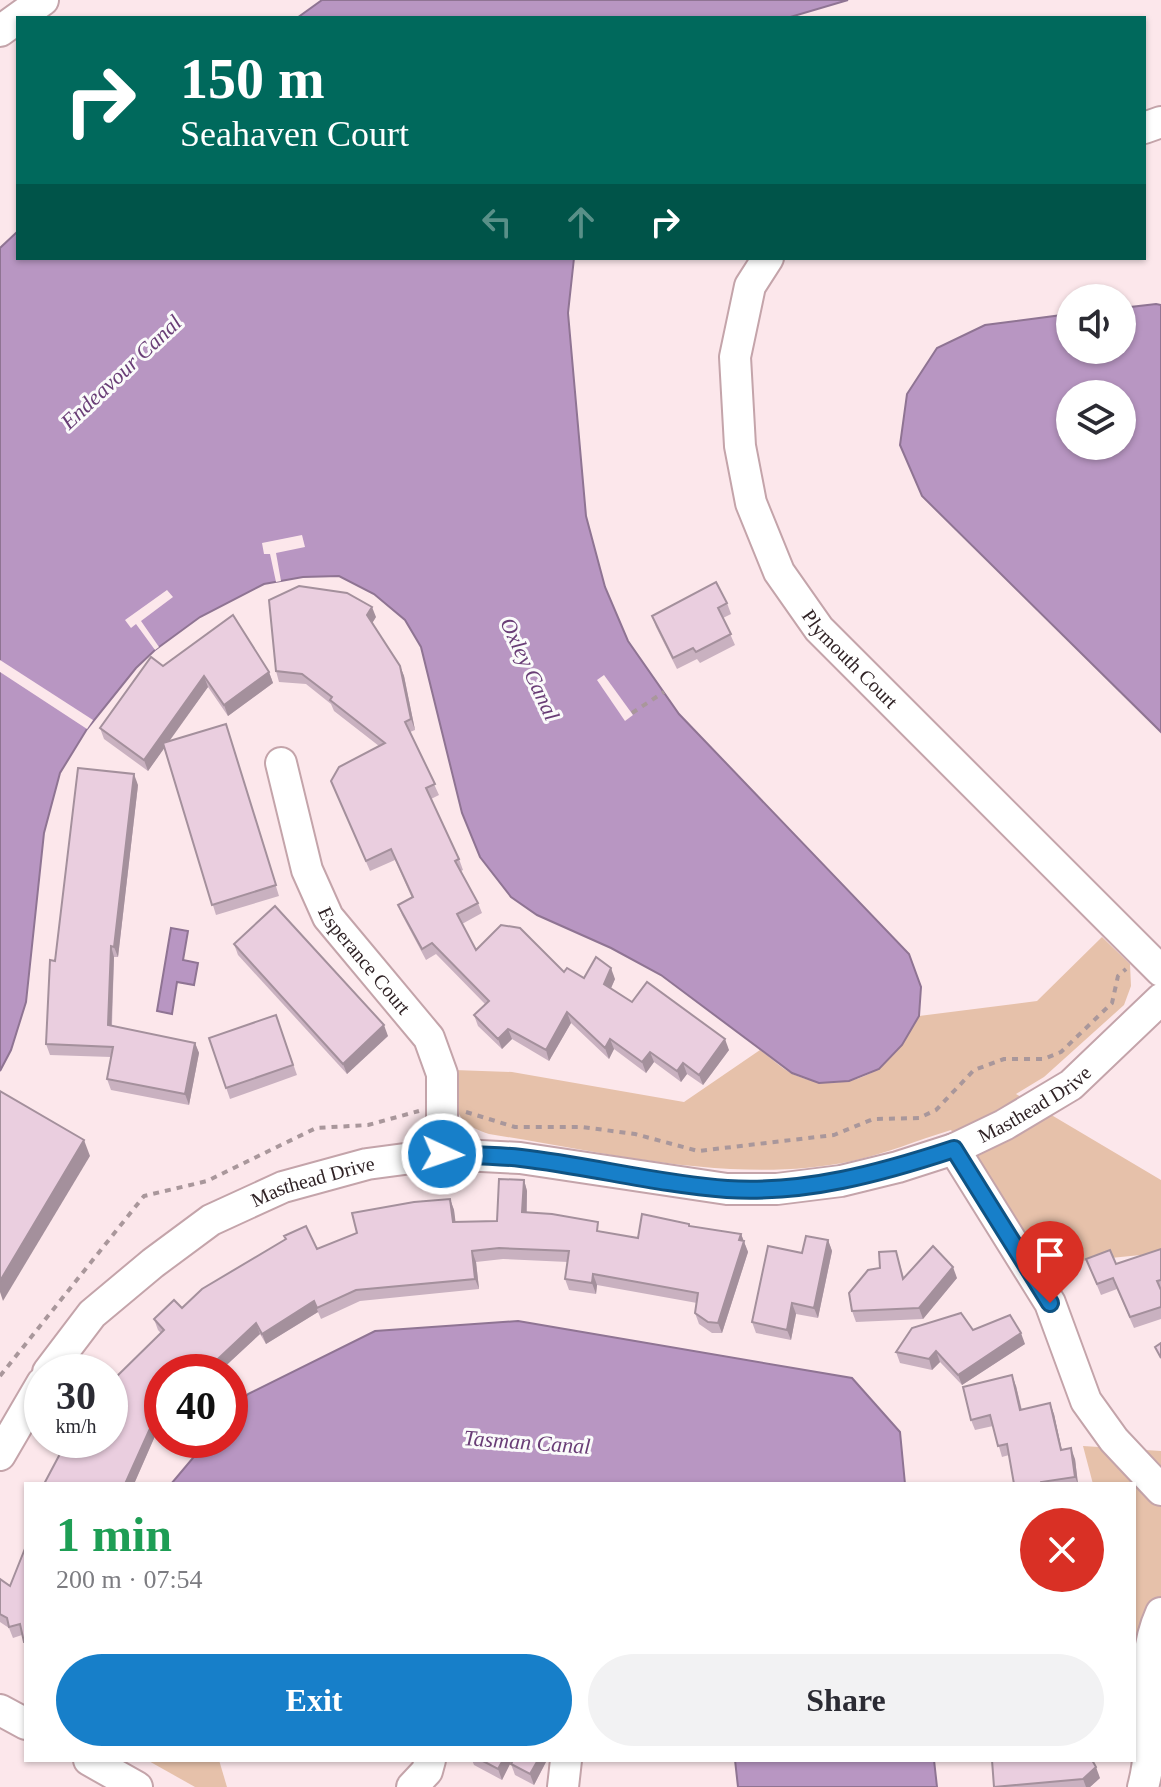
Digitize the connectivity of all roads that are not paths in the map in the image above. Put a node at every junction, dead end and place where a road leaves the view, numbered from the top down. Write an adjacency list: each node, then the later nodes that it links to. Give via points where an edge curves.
1 (43, 0): 2 (street)
2 (21, 16)
3 (767, 260): 5 (street, Plymouth Court, via 750,286 735,357 740,446 751,503 779,572 819,629)
4 (281, 763): 8 (street, Esperance Court, via 307,870 328,917 429,1038 442,1074)
5 (1161, 971)
6 (1161, 999): 7 (street, Masthead Drive, via 1071,1085)
7 (954, 1149): 8 (street, Masthead Drive, via 841,1181 777,1189 727,1189 520,1158); 12 (street, via 1050,1303 1086,1401)
8 (442, 1154): 9 (street, Masthead Drive, via 367,1164 283,1187 211,1220 92,1314)
9 (62, 1354)
10 (24, 1414): 11 (street)
11 (0, 1455)
12 (1161, 1490)
13 (1161, 1613): 22 (street, via 1146,1668 1150,1736)
14 (0, 1710): 15 (street)
15 (24, 1723)
16 (93, 1762): 19 (street)
17 (429, 1762): 20 (street)
18 (566, 1762): 21 (street)
19 (137, 1787)
20 (412, 1787)
21 (563, 1787)
22 (1143, 1787)

